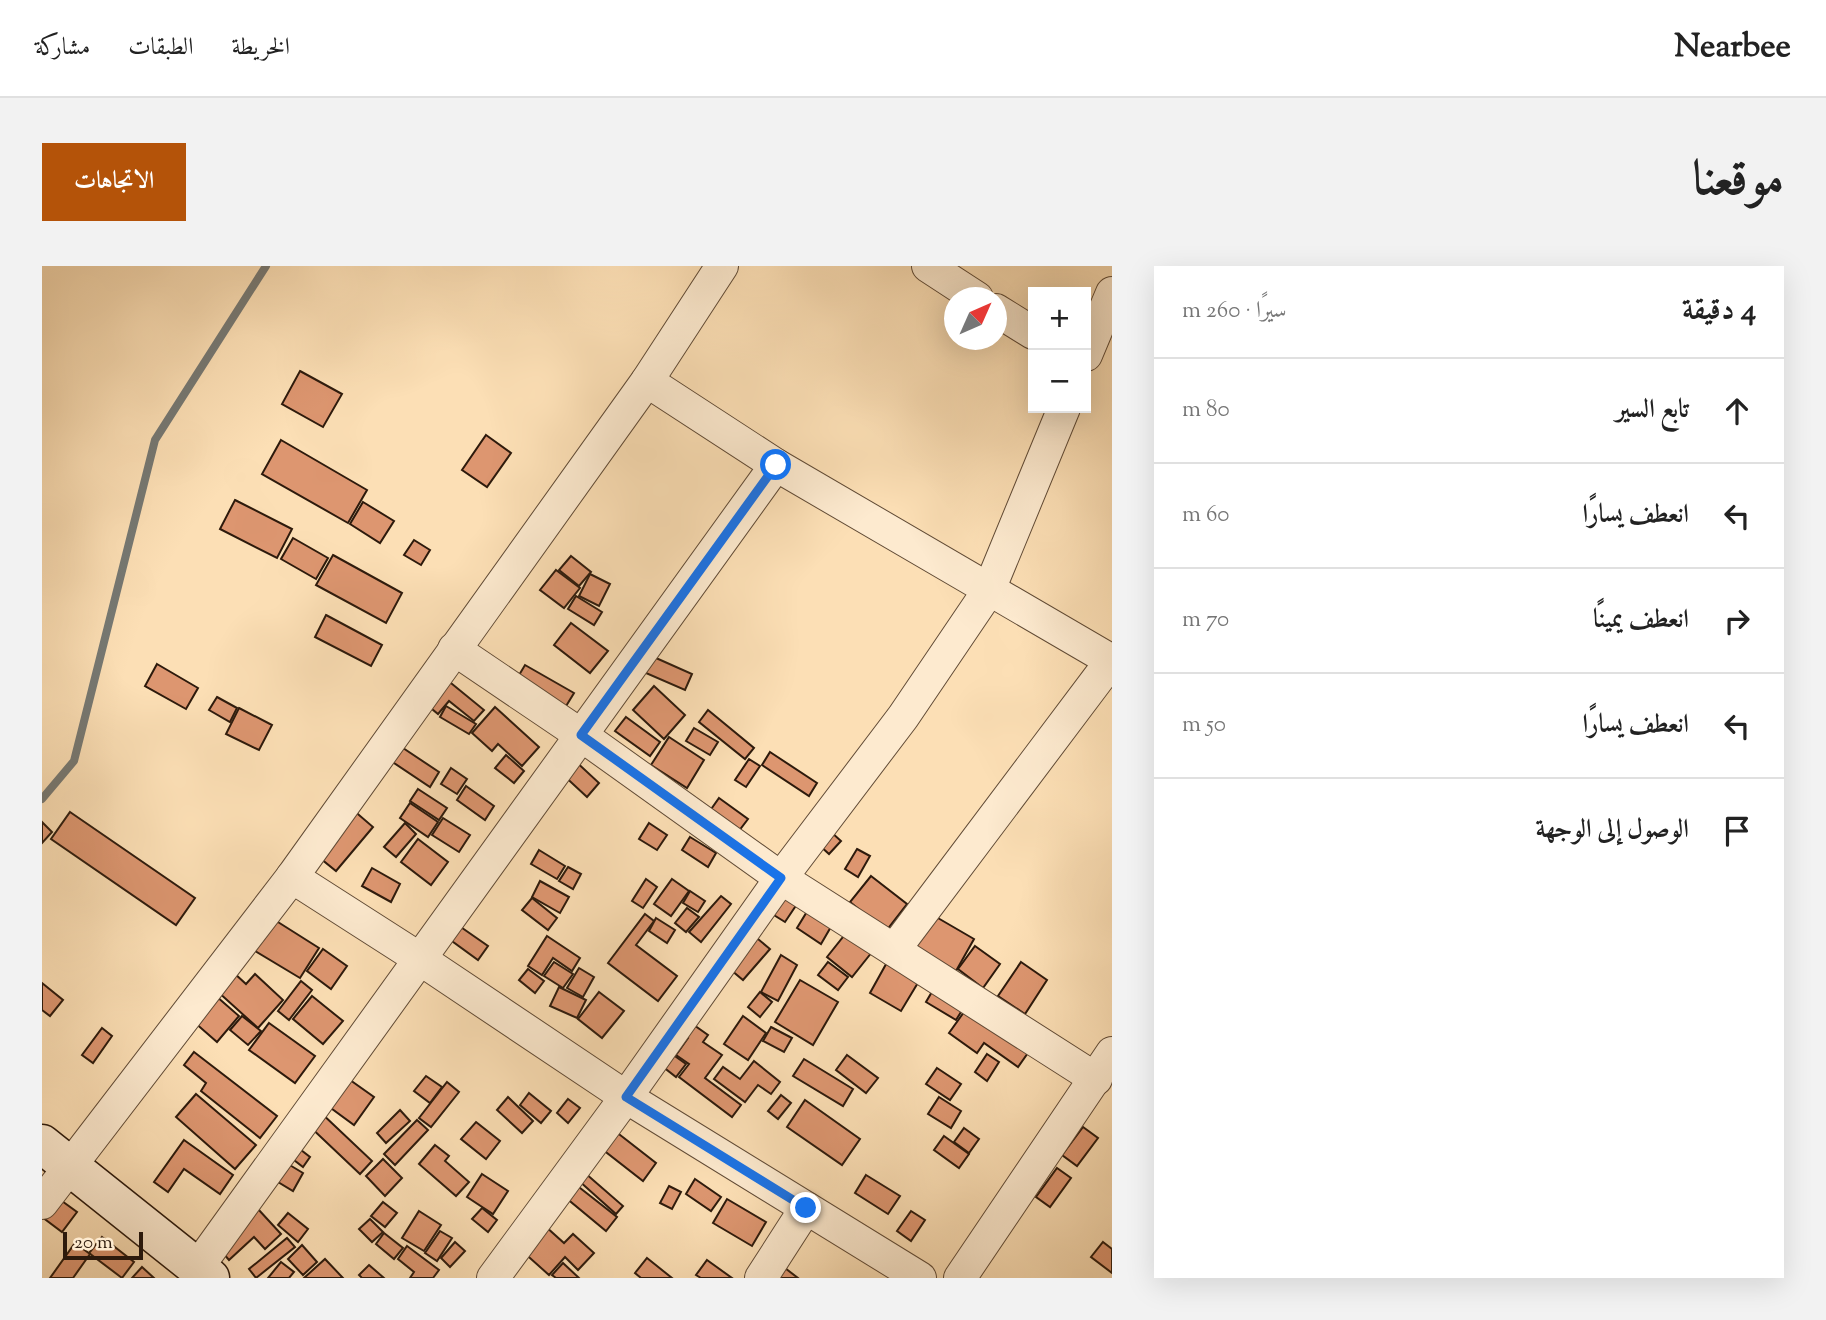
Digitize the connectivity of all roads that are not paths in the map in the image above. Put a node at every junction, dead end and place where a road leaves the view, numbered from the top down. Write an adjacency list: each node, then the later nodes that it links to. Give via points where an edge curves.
1 (722, 266): 8 (street)
2 (928, 266): 3 (street)
3 (960, 287)
4 (1112, 293): 7 (street)
5 (1007, 317): 6 (street)
6 (1028, 331)
7 (1088, 350)
8 (647, 380): 10 (street); 12 (street)
9 (1062, 413): 11 (street)
10 (776, 465): 11 (street); 14 (street)
11 (989, 590): 13 (street); 16 (street, via 903,717)
12 (454, 649): 14 (street); 15 (street)
13 (1112, 660): 17 (street)
14 (581, 735): 16 (street); 18 (street)
15 (292, 877): 18 (street); 21 (street)
16 (781, 878): 17 (street); 20 (street)
17 (894, 950): 19 (street)
18 (420, 959): 20 (street); 24 (street)
19 (1104, 1066): 28 (street)
20 (626, 1097): 23 (street); 25 (street)
21 (56, 1155): 22 (street); 24 (street)
22 (42, 1203)
23 (806, 1208): 26 (street); 27 (street)
24 (204, 1273)
25 (494, 1278)
26 (761, 1278)
27 (919, 1278)
28 (960, 1278)

